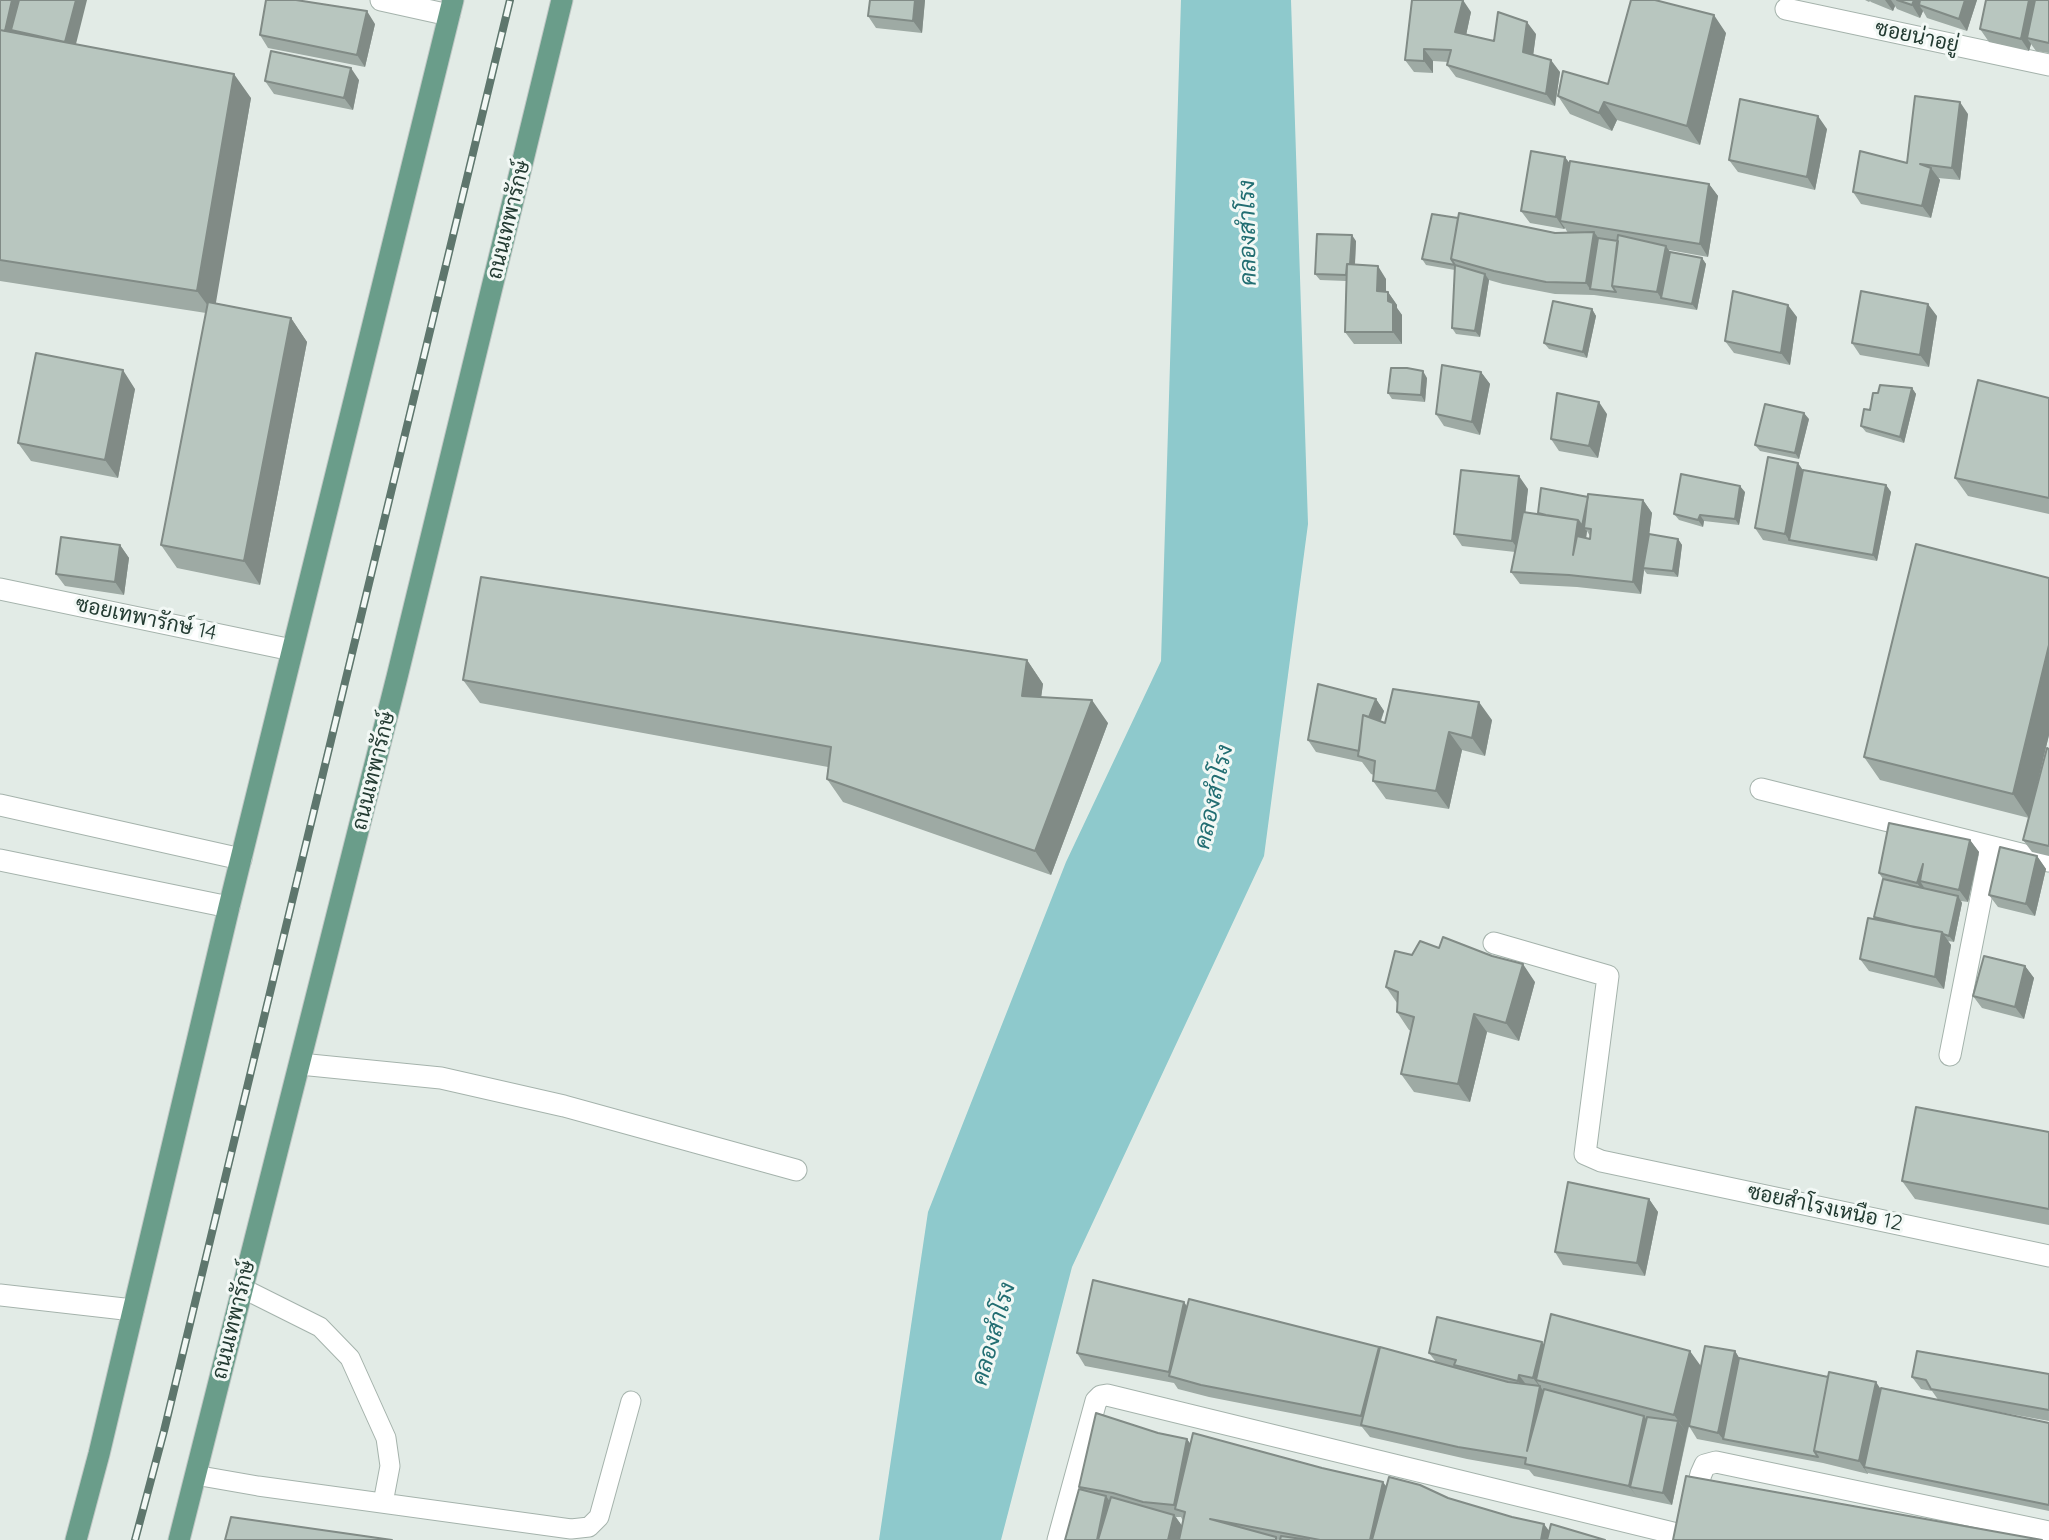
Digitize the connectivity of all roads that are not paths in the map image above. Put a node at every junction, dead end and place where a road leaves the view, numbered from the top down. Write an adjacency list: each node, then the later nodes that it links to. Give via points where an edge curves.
1 (381, 0): 3 (street)
2 (562, 0): 17 (main road, ถนนเทพารักษ์)
3 (451, 8): 7 (main road)
4 (1786, 9): 5 (street, ซอยน่าอยู่)
5 (2049, 65)
6 (0, 589): 7 (street, ซอยเทพารักษ์ 14)
7 (292, 650): 11 (main road)
8 (1761, 789): 10 (street)
9 (0, 805): 11 (street)
10 (1991, 847): 13 (street); 16 (street)
11 (241, 859): 14 (main road)
12 (0, 860): 14 (street)
13 (2049, 861)
14 (229, 907): 22 (main road)
15 (1494, 943): 19 (street, ซอยสำโรงเหนือ 12, via 1608,976 1585,1154)
16 (1950, 1055)
17 (300, 1064): 18 (street, via 440,1078 564,1106); 20 (main road, ถนนเทพารักษ์)
18 (796, 1170)
19 (2049, 1256)
20 (242, 1288): 24 (main road, ถนนเทพารักษ์); 25 (lane, via 320,1327 350,1358 386,1438 390,1466)
21 (0, 1295): 22 (street)
22 (134, 1310): 28 (main road)
23 (631, 1401): 25 (lane, via 599,1517 589,1527 571,1529)
24 (195, 1475): 25 (lane); 29 (main road, ถนนเทพารักษ์)
25 (383, 1503)
26 (2049, 1532): 27 (street, via 1716,1462 1705,1465 1701,1474)
27 (1685, 1538): 30 (street, via 1107,1395 1096,1401)
28 (76, 1540)
29 (180, 1540)
30 (1058, 1540)

